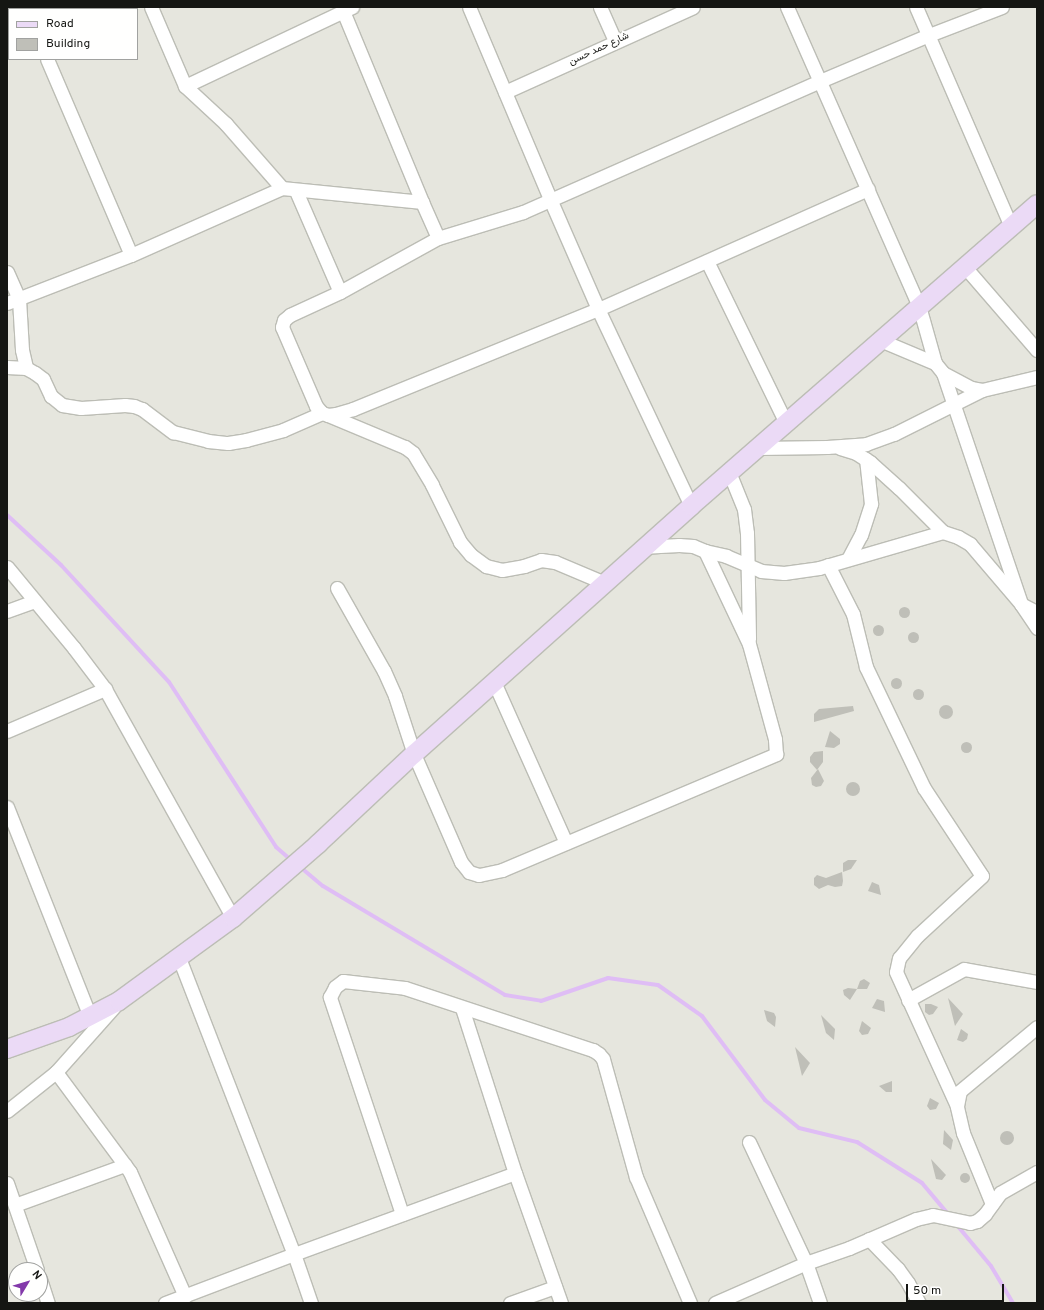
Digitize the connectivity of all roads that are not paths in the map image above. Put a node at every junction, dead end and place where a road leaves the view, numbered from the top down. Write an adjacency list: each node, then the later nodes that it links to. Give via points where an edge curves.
1 (151, 7): 13 (street)
2 (469, 7): 14 (street)
3 (600, 7): 10 (street)
4 (693, 7): 10 (street, شارع حمد حسن)
5 (787, 7): 12 (street)
6 (916, 7): 9 (street)
7 (1002, 7): 9 (street)
8 (347, 9): 13 (street); 19 (street)
9 (929, 35): 12 (street); 21 (street)
10 (615, 42): 14 (street, شارع حمد حسن)
11 (47, 60): 23 (street)
12 (820, 81): 16 (street); 18 (street)
13 (185, 86): 15 (street, via 226,124)
14 (505, 92): 18 (street)
15 (282, 188): 17 (street); 23 (street)
16 (868, 189): 24 (street); 29 (street)
17 (296, 191): 19 (street); 27 (street)
18 (550, 199): 22 (street, via 523,212); 30 (street)
19 (422, 202): 22 (street)
20 (1037, 204): 21 (street)
21 (1011, 227): 25 (street)
22 (438, 238): 27 (street)
23 (131, 255): 28 (street)
24 (707, 261): 30 (street); 40 (street)
25 (964, 267): 29 (street); 32 (street)
26 (7, 272): 28 (street)
27 (340, 292): 39 (street, via 290,315 284,320 282,327 316,406)
28 (13, 301): 34 (street)
29 (919, 306): 31 (street); 35 (street)
30 (598, 309): 39 (street, via 353,410); 45 (street)
31 (880, 340): 35 (street); 40 (street)
32 (1037, 350)
33 (7, 367): 34 (street)
34 (26, 368): 39 (street, via 43,379 51,396 62,405 81,408 134,406 173,432 208,441 228,443 246,440 283,430)
35 (939, 368): 37 (street, via 971,388); 38 (street)
36 (1037, 377): 37 (street)
37 (982, 390): 38 (street)
38 (952, 403): 41 (street, via 894,434 866,444); 56 (street)
39 (325, 414): 53 (street, via 405,447 413,453 460,542 471,555 486,566 502,570 541,560 555,562)
40 (786, 423): 42 (street)
41 (835, 446): 42 (street); 43 (street, via 856,453)
42 (758, 448): 44 (street)
43 (866, 460): 46 (street, via 899,488); 49 (street, via 871,504 861,535)
44 (730, 472): 45 (street); 50 (street, via 744,509)
45 (691, 506): 47 (street)
46 (943, 532): 49 (street); 56 (street, via 970,544)
47 (646, 547): 48 (street, via 679,544); 53 (street)
48 (705, 551): 50 (street); 60 (street)
49 (848, 559): 51 (street)
50 (748, 564): 51 (street, via 761,571 784,573); 60 (street)
51 (828, 565): 70 (street, via 853,614 866,667 924,788 982,876 917,936 899,958 896,972)
52 (7, 567): 55 (street)
53 (605, 583): 61 (street)
54 (337, 588): 64 (street, via 384,671)
55 (34, 601): 57 (street); 62 (street)
56 (1021, 604): 58 (street); 59 (street)
57 (7, 611)
58 (1037, 612)
59 (1037, 628)
60 (749, 644): 66 (street, via 775,739 776,754)
61 (494, 682): 64 (street); 66 (street)
62 (105, 689): 63 (street); 67 (street)
63 (7, 731)
64 (414, 754): 66 (street, via 461,862 469,872 479,875 502,870); 67 (street, via 318,844)
65 (7, 807): 73 (street)
66 (566, 843)
67 (233, 918): 68 (street)
68 (179, 958): 71 (street); 88 (street)
69 (1037, 982): 70 (street, via 964,969)
70 (908, 1000): 77 (street)
71 (119, 1001): 73 (street); 76 (street)
72 (462, 1008): 82 (street); 86 (street, via 405,988 343,981 335,987 330,997); 97 (street, via 593,1050 603,1060 636,1177)
73 (90, 1017): 75 (street)
74 (1037, 1027): 77 (street, via 960,1091)
75 (7, 1049)
76 (56, 1072): 78 (street); 80 (street)
77 (957, 1106): 84 (street, via 963,1133)
78 (7, 1112)
79 (749, 1142): 90 (street)
80 (125, 1165): 85 (street); 92 (street, via 136,1184)
81 (1037, 1172): 84 (street, via 1000,1193)
82 (515, 1173): 86 (street); 91 (street)
83 (7, 1183): 85 (street)
84 (992, 1204): 87 (street, via 977,1221 970,1223 933,1215 916,1219)
85 (14, 1205): 89 (street)
86 (402, 1214): 88 (street)
87 (869, 1239): 90 (street); 100 (street, via 898,1269)
88 (294, 1254): 92 (street); 94 (street)
89 (34, 1262)
90 (806, 1263): 98 (street); 99 (street)
91 (555, 1287): 95 (street); 96 (street)
92 (185, 1296): 93 (street)
93 (165, 1303)
94 (311, 1303)
95 (510, 1303)
96 (561, 1303)
97 (690, 1303)
98 (715, 1303)
99 (820, 1303)
100 (919, 1303)

